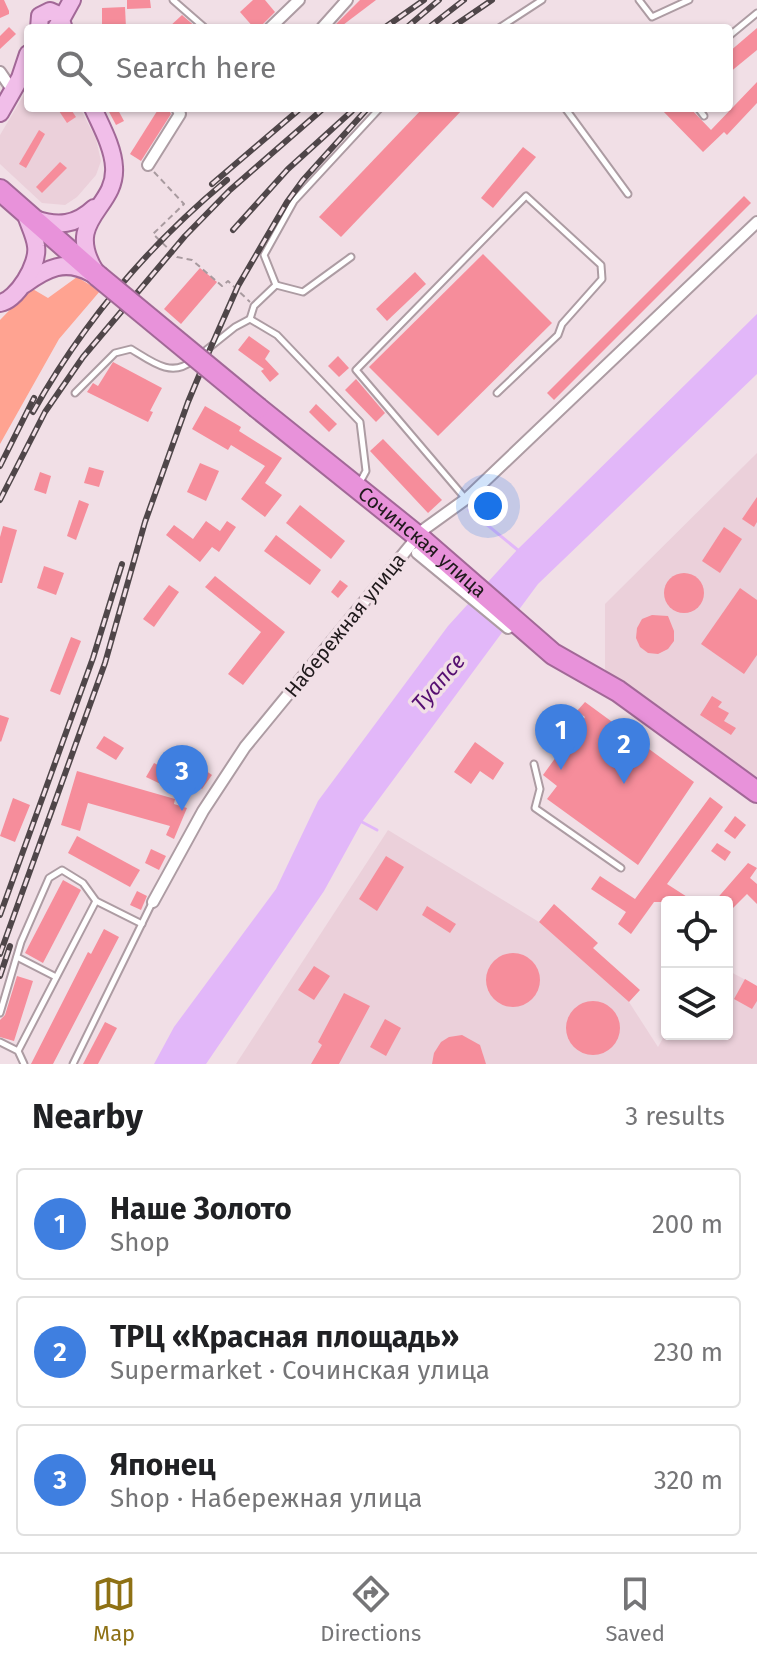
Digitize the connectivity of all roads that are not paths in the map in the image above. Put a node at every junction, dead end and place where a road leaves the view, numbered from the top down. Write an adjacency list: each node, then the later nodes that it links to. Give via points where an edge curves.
1 (50, 0): 10 (main road)
2 (72, 0): 12 (main road)
3 (173, 0): 13 (lane)
4 (299, 0): 14 (street)
5 (542, 0): 16 (lane)
6 (639, 0): 7 (lane, via 652,17)
7 (689, 0)
8 (341, 2): 15 (street)
9 (757, 13): 17 (lane)
10 (38, 24): 11 (main road, via 50,11 59,15)
11 (60, 24)
12 (60, 24)
13 (200, 24)
14 (274, 24)
15 (325, 24)
16 (506, 24)
17 (733, 33)
18 (0, 72): 19 (street)
19 (20, 80): 25 (main road)
20 (94, 112): 30 (main road, via 114,167)
21 (179, 112): 27 (street)
22 (376, 112): 35 (lane, via 294,201 264,255)
23 (568, 112): 29 (lane)
24 (701, 112): 26 (lane)
25 (0, 113)
26 (704, 116)
27 (148, 165)
28 (0, 190): 31 (highway, Сочинская улица)
29 (628, 194)
30 (106, 195): 31 (main road, via 84,217 68,224); 34 (main road, via 89,221 84,243)
31 (26, 215): 34 (highway, Сочинская улица); 36 (main road, via 37,247 31,267)
32 (757, 222): 41 (street, Набережная улица)
33 (351, 257): 35 (lane, via 303,292)
34 (98, 276): 36 (main road, via 74,266 51,267); 40 (highway, Сочинская улица, bridge)
35 (276, 285): 37 (lane, via 254,306)
36 (8, 298)
37 (250, 319): 38 (lane, via 183,368 164,369 131,349 115,353); 40 (lane, via 277,335 360,422 366,471)
38 (75, 393)
39 (497, 393): 41 (lane, via 558,335 602,279 601,265 526,196 356,370)
40 (357, 487): 42 (highway, Сочинская улица)
41 (466, 499): 42 (street, Набережная улица, via 430,524)
42 (419, 543): 44 (highway, Сочинская улица, via 550,657 618,691); 47 (street, Набережная улица, via 245,747)
43 (534, 764): 45 (lane, via 540,789 535,808)
44 (757, 792)
45 (621, 868)
46 (96, 901): 48 (lane); 49 (lane, via 83,883 62,870 49,878); 50 (lane)
47 (153, 902): 48 (lane)
48 (142, 924): 55 (lane)
49 (17, 957): 50 (lane); 51 (lane)
50 (56, 977): 53 (lane)
51 (0, 1013)
52 (0, 1042): 53 (lane)
53 (18, 1051): 54 (lane)
54 (24, 1064)
55 (73, 1064)

